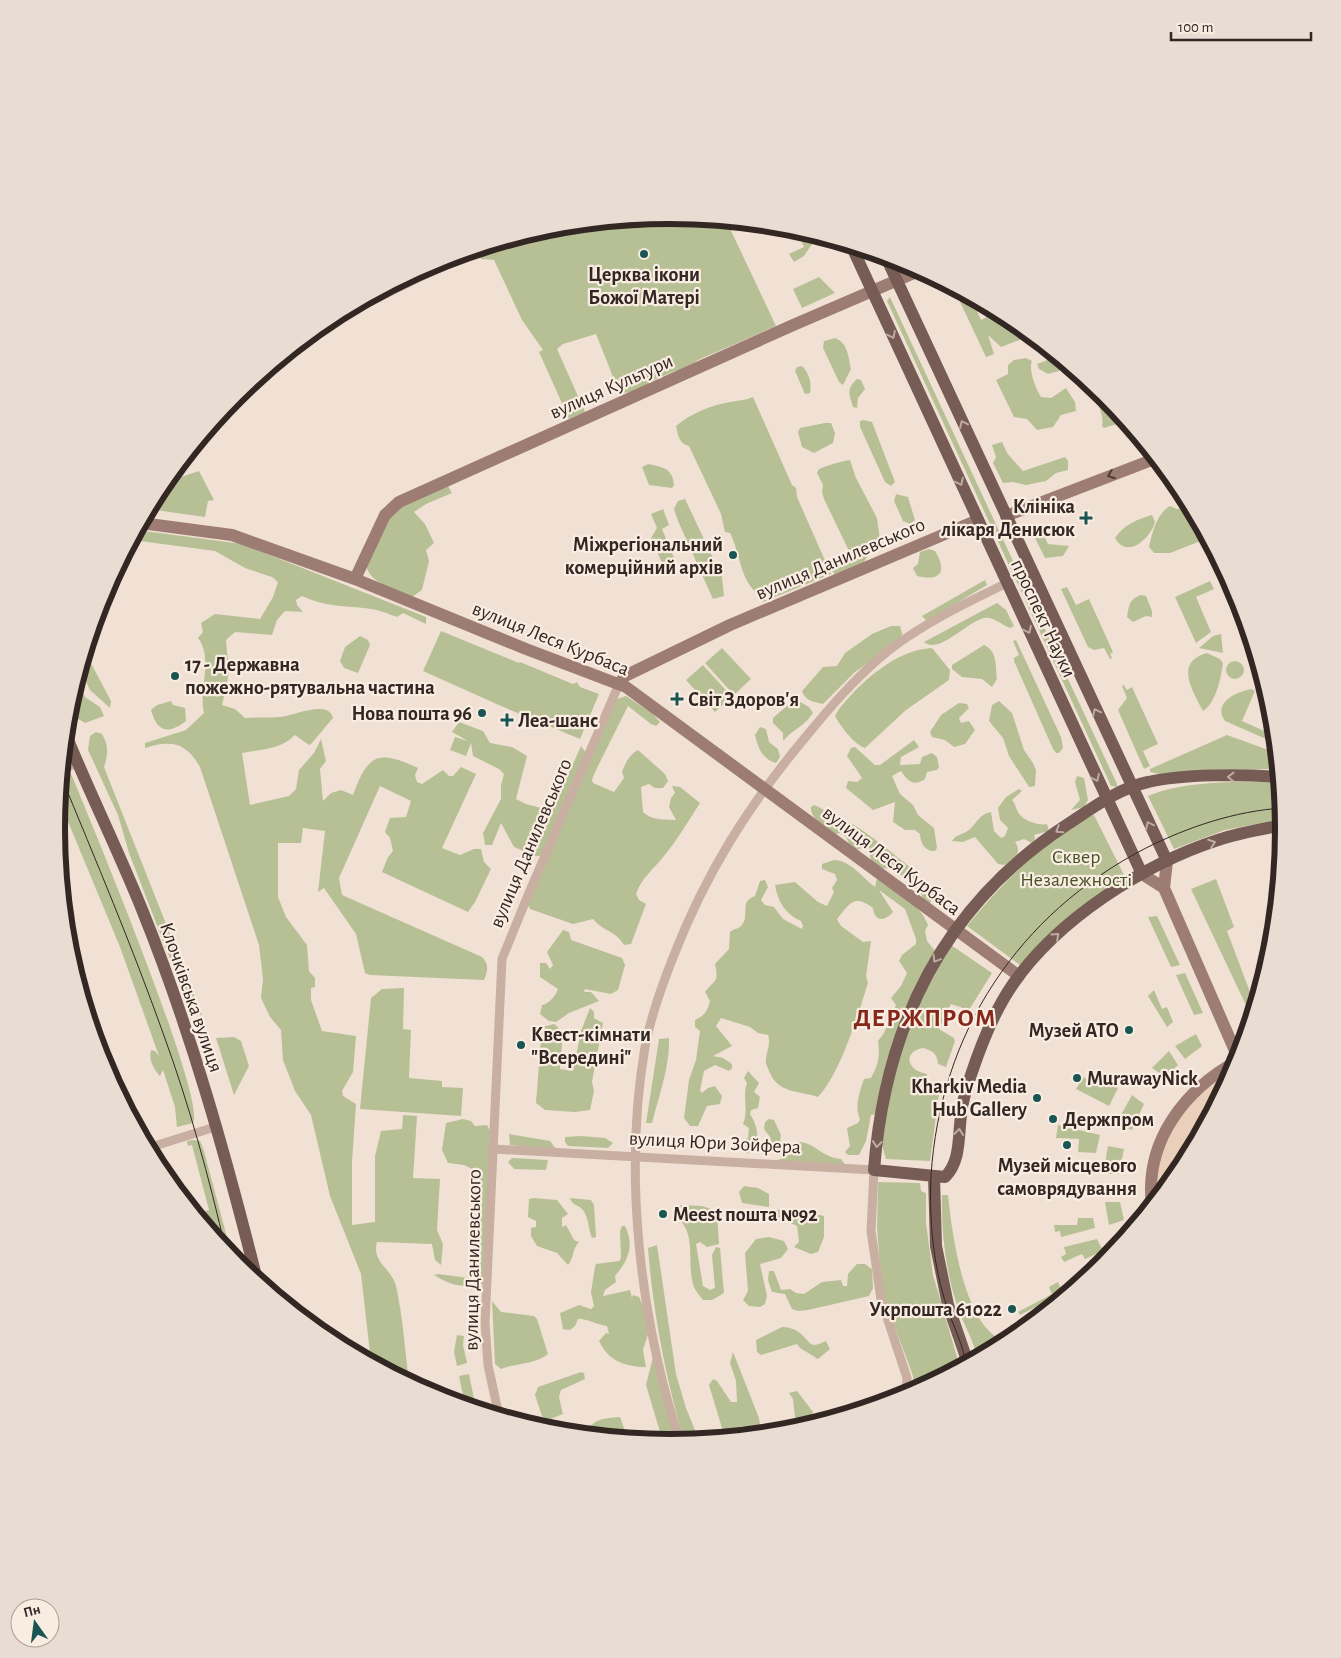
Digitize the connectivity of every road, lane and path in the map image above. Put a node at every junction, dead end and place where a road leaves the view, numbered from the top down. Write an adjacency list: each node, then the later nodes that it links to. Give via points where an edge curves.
1 (855, 253): 5 (main road, проспект Науки)
2 (890, 265): 4 (main road, проспект Науки)
3 (911, 274): 4 (street, вулиця Культури)
4 (896, 280): 5 (street, вулиця Культури); 7 (main road, проспект Науки, one-way to 4)
5 (872, 290): 8 (main road, проспект Науки, one-way to 8); 10 (street, вулиця Культури, via 399,502 385,515)
6 (1151, 460): 7 (street, one-way to 7)
7 (1006, 516): 18 (main road, проспект Науки, one-way to 7)
8 (978, 520): 11 (main road, проспект Науки); 12 (street, вулиця Данилевського, via 720,630 625,676)
9 (147, 525): 10 (street, вулиця Леся Курбаса, via 232,535)
10 (355, 579): 12 (street, вулиця Леся Курбаса)
11 (1007, 583): 17 (street, via 930,624 883,656 848,687); 19 (main road, проспект Науки, one-way to 19)
12 (620, 684): 17 (street, вулиця Леся Курбаса); 30 (street, вулиця Данилевського, via 502,959)
13 (71, 747): 14 (main road, Клочківська вулиця)
14 (77, 763): 15 (street); 28 (main road, Клочківська вулиця, via 143,912 187,1034)
15 (68, 766)
16 (1274, 777): 18 (main road, one-way to 18, via 1185,778 1147,782)
17 (764, 788): 24 (street, вулиця Леся Курбаса); 31 (street, via 706,882 660,991 646,1045 638,1100)
18 (1131, 788): 19 (main road); 21 (main road, проспект Науки, one-way to 18)
19 (1107, 800): 22 (main road, проспект Науки); 24 (main road, one-way to 24, via 1044,839 1005,874)
20 (1276, 827): 21 (main road, one-way to 20, via 1218,840)
21 (1167, 861): 22 (main road); 23 (street)
22 (1142, 874): 23 (street); 25 (main road, one-way to 22, via 1073,921)
23 (1164, 888): 26 (street)
24 (954, 930): 25 (street, вулиця Леся Курбаса); 32 (main road, one-way to 32, via 929,971 908,1016 889,1070)
25 (1019, 976): 33 (main road, one-way to 25, via 956,1162 961,1114 983,1041)
26 (1234, 1049)
27 (1227, 1068): 34 (street, via 1192,1093 1172,1117 1164,1131 1153,1168)
28 (215, 1127): 29 (street); 35 (main road, Клочківська вулиця)
29 (155, 1146)
30 (494, 1149): 31 (street, вулиця Юри Зойфера); 38 (street, вулиця Данилевського, via 485,1322 488,1365)
31 (635, 1156): 32 (street, вулиця Юри Зойфера); 39 (street, via 645,1284 659,1360)
32 (874, 1170): 33 (main road, вулиця Юри Зойфера); 37 (street, via 871,1231 880,1299)
33 (940, 1177): 36 (main road, via 936,1246 948,1305)
34 (1152, 1196)
35 (252, 1267)
36 (966, 1357)
37 (908, 1385)
38 (497, 1409)
39 (678, 1434)

